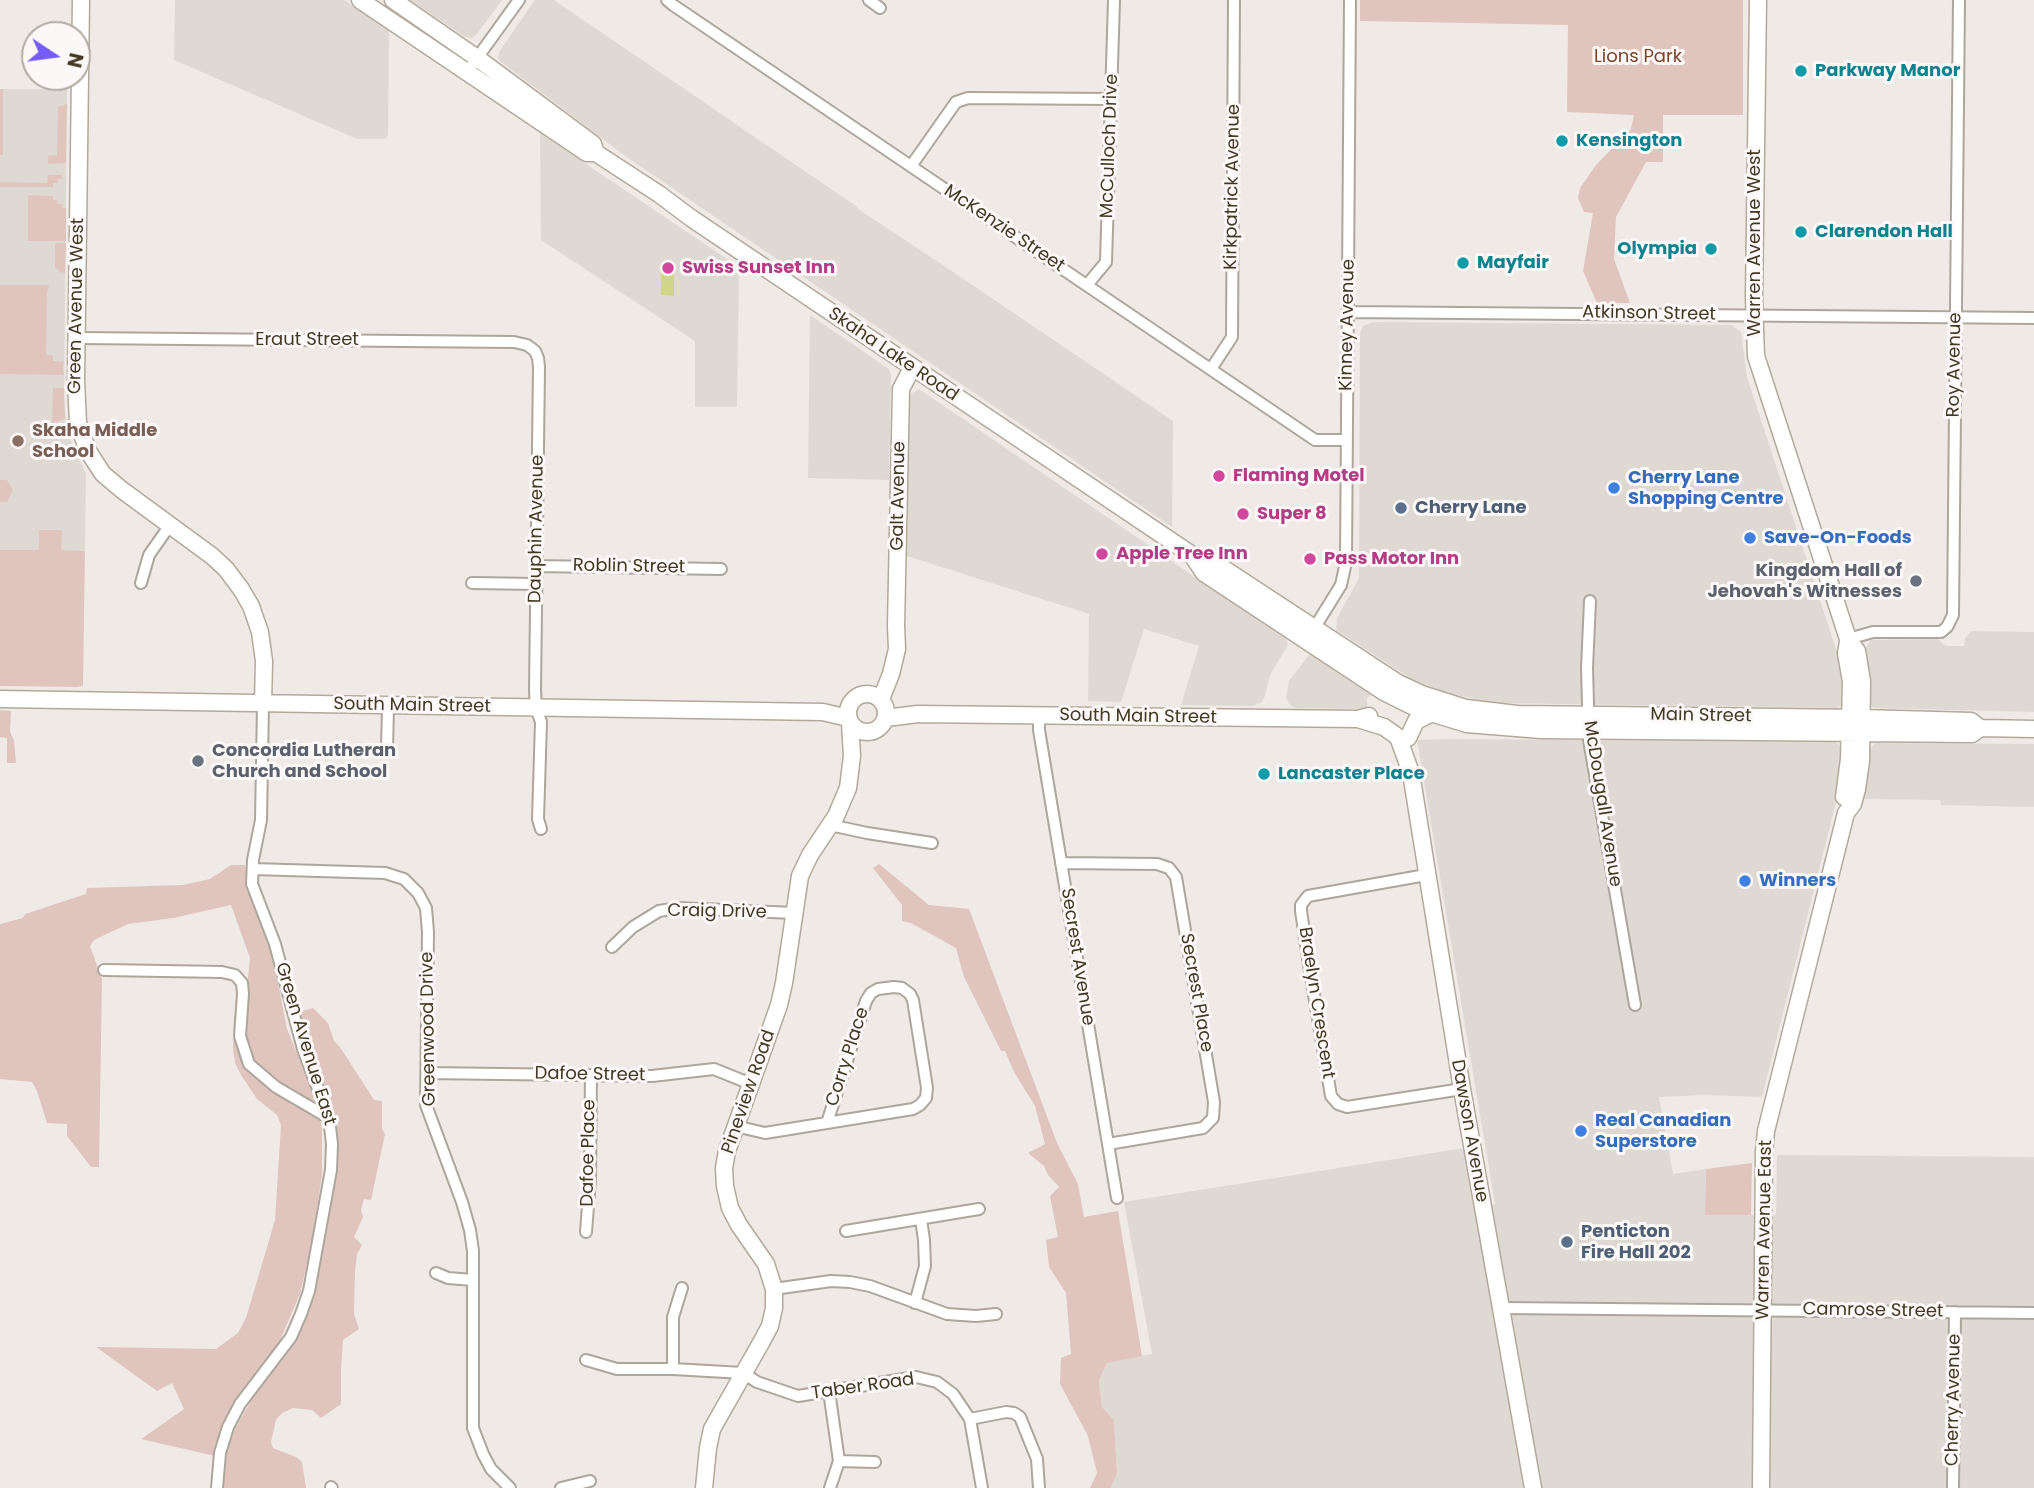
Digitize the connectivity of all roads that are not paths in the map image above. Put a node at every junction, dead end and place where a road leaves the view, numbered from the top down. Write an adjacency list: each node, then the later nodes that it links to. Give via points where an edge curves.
1 (81, 0): 23 (street, Green Avenue West)
2 (361, 0): 14 (street, Skaha Lake Road)
3 (393, 0): 13 (street, Skaha Lake Road)
4 (519, 0): 13 (street)
5 (667, 0): 17 (street, McKenzie Street)
6 (869, 0): 12 (street)
7 (1114, 0): 15 (street, McCulloch Drive)
8 (1234, 0): 26 (street, Kirkpatrick Avenue, via 1231,338)
9 (1350, 0): 19 (street, Kinney Avenue)
10 (1758, 0): 20 (street, Warren Avenue West)
11 (1959, 0): 21 (street, Roy Avenue)
12 (880, 8)
13 (477, 58): 14 (street); 16 (street, Skaha Lake Road, via 593,144)
14 (467, 72): 16 (street, Skaha Lake Road, via 587,153)
15 (1112, 99): 17 (street, via 968,98 956,102); 18 (street, McCulloch Drive, via 1106,262)
16 (596, 153): 25 (street, Skaha Lake Road)
17 (911, 166): 18 (street, McKenzie Street)
18 (1087, 285): 26 (street, McKenzie Street)
19 (1348, 312): 20 (street, Atkinson Street); 29 (street, Kinney Avenue)
20 (1754, 315): 21 (street, Atkinson Street); 38 (street, Warren Avenue West, via 1756,356)
21 (1956, 317): 22 (street, Atkinson Street); 38 (street, Roy Avenue, via 1951,622 1941,632 1873,632)
22 (2034, 318)
23 (77, 338): 24 (street, Eraut Street, via 514,342); 30 (street, Green Avenue West, via 76,406 88,451 110,481)
24 (535, 351): 31 (street, Dauphin Avenue, via 539,367)
25 (912, 368): 27 (street, Skaha Lake Road); 28 (street, Galt Avenue)
26 (1211, 369): 29 (street, McKenzie Street, via 1315,440)
27 (926, 377): 28 (street); 37 (street, Skaha Lake Road, via 1192,555 1212,561)
28 (901, 394): 42 (street, Galt Avenue, via 897,649)
29 (1347, 440): 37 (street, Kinney Avenue, via 1345,575)
30 (170, 525): 33 (street, via 149,555); 41 (street, Green Avenue West, via 226,569 251,606 262,646)
31 (537, 566): 32 (street, Roblin Street); 35 (street, Dauphin Avenue)
32 (721, 569)
33 (141, 583)
34 (472, 583): 35 (street)
35 (536, 584): 44 (street, Dauphin Avenue)
36 (1590, 601): 48 (street, McDougall Avenue)
37 (1310, 633): 39 (street, Skaha Lake Road); 45 (street, Skaha Lake Road, via 1384,692)
38 (1848, 639): 49 (street, Warren Avenue West)
39 (1422, 694): 48 (street, Main Street, via 1485,712)
40 (0, 699): 41 (street, South Main Street)
41 (263, 704): 43 (street, South Main Street); 59 (street, Green Avenue East, via 261,820)
42 (880, 704): 46 (street, via 858,696); 47 (street, South Main Street, via 918,714); 51 (street, via 881,727)
43 (388, 706): 44 (street, South Main Street); 53 (street)
44 (536, 708): 46 (street, South Main Street); 56 (street, Dauphin Avenue, via 541,722)
45 (1430, 713): 48 (street, Main Street, via 1467,724 1541,730); 52 (street, via 1416,720)
46 (850, 715): 51 (street, via 857,730); 54 (street, Pineview Road)
47 (1040, 716): 52 (street, South Main Street, via 1370,716 1389,720); 58 (street, Secrest Avenue)
48 (1588, 723): 49 (street, Main Street); 64 (street, McDougall Avenue)
49 (1855, 725): 50 (street, Main Street, via 1972,734 1980,728); 84 (street, Warren Avenue East, via 1843,802 1846,813 1766,1131)
50 (2034, 729)
51 (872, 732): 54 (street, Pineview Road)
52 (1403, 736): 60 (street, Dawson Avenue, via 1413,757 1411,772)
53 (387, 750)
54 (852, 766): 55 (street, Pineview Road, via 844,801)
55 (830, 825): 57 (street); 61 (street, Pineview Road, via 803,867)
56 (541, 829)
57 (932, 843)
58 (1061, 863): 72 (street, Secrest Avenue); 72 (street, Secrest Place, via 1157,864 1176,877 1214,1102 1213,1118 1203,1128)
59 (253, 869): 65 (street, Greenwood Drive, via 385,873 404,879 418,893 426,908 428,932); 69 (street, Green Avenue East, via 252,884)
60 (1426, 875): 68 (street, Dawson Avenue); 68 (street, Braelyn Crescent, via 1308,896 1301,905 1308,965 1331,1096 1338,1104 1347,1107)
61 (794, 913): 62 (street, Craig Drive, via 659,911); 67 (street, Pineview Road, via 783,991)
62 (612, 947)
63 (104, 970): 69 (street, via 235,975 242,983 240,1037 249,1064 276,1087)
64 (1636, 1005)
65 (426, 1073): 66 (street, Dafoe Street); 79 (street, Greenwood Drive, via 426,1105 470,1230)
66 (591, 1075): 67 (street, Dafoe Street, via 652,1076 714,1069); 77 (street, Dafoe Place)
67 (751, 1084): 71 (street, Pineview Road)
68 (1462, 1089): 83 (street, Dawson Avenue)
69 (329, 1118): 96 (street, Green Avenue East, via 331,1170 309,1291 291,1336 228,1427)
70 (827, 1123): 70 (street, Corry Place, via 913,1109 926,1098 913,1000 902,988 878,989 866,1001); 71 (street, Corry Place, via 765,1133)
71 (735, 1126): 81 (street, Pineview Road, via 724,1168 727,1197 739,1225 766,1264)
72 (1108, 1144): 73 (street, Secrest Avenue)
73 (1117, 1198)
74 (979, 1209): 75 (street)
75 (921, 1219): 76 (street); 82 (street, via 925,1266)
76 (846, 1231)
77 (586, 1232)
78 (436, 1273): 79 (street)
79 (473, 1280): 97 (street, Greenwood Drive, via 473,1428 491,1469)
80 (682, 1288): 89 (street, via 673,1317)
81 (774, 1289): 82 (street, via 850,1282); 90 (street, Pineview Road, via 770,1326)
82 (915, 1303): 87 (street, via 947,1314)
83 (1501, 1308): 84 (street, Camrose Street); 103 (street, Dawson Avenue)
84 (1763, 1310): 85 (street, Camrose Street); 104 (street, Warren Avenue East)
85 (1955, 1312): 86 (street, Camrose Street); 105 (street, Cherry Avenue)
86 (2034, 1313)
87 (996, 1314)
88 (586, 1360): 89 (street, via 617,1369)
89 (673, 1369): 90 (street)
90 (743, 1373): 91 (street, Taber Road, via 798,1396); 99 (street, Pineview Road, via 712,1429)
91 (829, 1391): 92 (street, Taber Road, via 916,1377 937,1382 953,1394); 93 (street)
92 (970, 1419): 101 (street, Taber Road); 102 (street, via 1006,1412 1020,1417 1037,1459)
93 (839, 1461): 94 (street); 100 (street)
94 (875, 1462)
95 (590, 1481): 98 (street)
96 (217, 1488)
97 (510, 1488)
98 (561, 1488)
99 (704, 1488)
100 (830, 1488)
101 (982, 1488)
102 (1039, 1488)
103 (1533, 1488)
104 (1761, 1488)
105 (1953, 1488)

